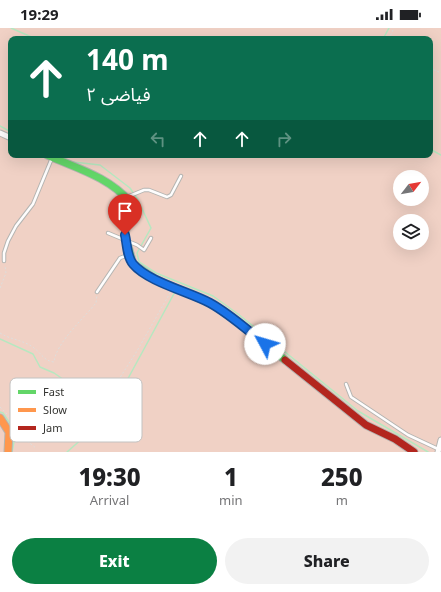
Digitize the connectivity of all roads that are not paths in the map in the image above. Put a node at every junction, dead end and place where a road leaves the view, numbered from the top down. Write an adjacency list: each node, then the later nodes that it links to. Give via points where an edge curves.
1 (49, 158): 9 (lane, via 32,204 8,241)
2 (54, 158): 4 (street, via 108,182)
3 (180, 176): 4 (lane, via 171,195 167,197 149,190)
4 (130, 196): 7 (street)
5 (108, 233): 7 (lane)
6 (151, 238): 7 (lane, via 144,250)
7 (126, 241): 8 (street)
8 (129, 254): 10 (lane, via 120,258); 16 (street, via 133,264 140,270 210,303 232,317 344,408)
9 (4, 261)
10 (97, 292)
11 (346, 384): 14 (lane, via 351,397)
12 (0, 418): 15 (street, via 9,432)
13 (441, 440): 14 (street)
14 (438, 451)
15 (8, 452)
16 (414, 452)

